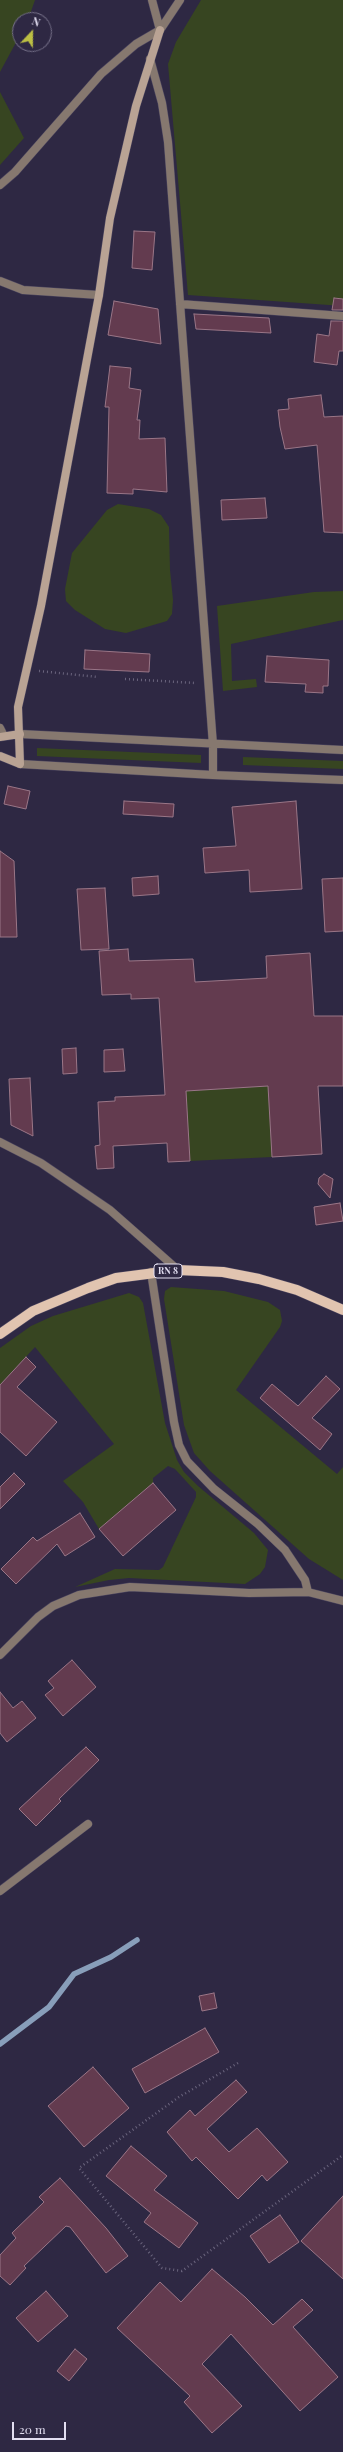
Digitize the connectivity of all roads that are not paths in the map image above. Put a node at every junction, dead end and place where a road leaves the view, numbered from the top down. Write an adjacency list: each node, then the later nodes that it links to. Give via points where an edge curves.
1 (152, 0): 3 (street)
2 (180, 0): 3 (street)
3 (160, 30): 4 (street); 5 (street, via 136,44 106,68 15,172)
4 (150, 60): 7 (street, via 125,150 110,218); 8 (street, via 162,103 168,142)
5 (0, 185)
6 (0, 281): 7 (street, via 22,290)
7 (99, 295): 11 (street, via 18,707)
8 (180, 304): 9 (street); 12 (street)
9 (343, 316)
10 (1, 734): 11 (street)
11 (20, 734): 12 (street); 15 (street)
12 (213, 745): 13 (street); 16 (street)
13 (343, 750)
14 (0, 756): 15 (street)
15 (20, 764): 16 (street)
16 (213, 776): 17 (street)
17 (343, 780)
18 (0, 1142): 19 (street, via 41,1163 110,1210)
19 (178, 1270): 20 (main road, RN 8); 21 (main road, RN 8, via 223,1272 260,1279 297,1290)
20 (151, 1272): 22 (main road, RN 8, via 116,1278 59,1299 33,1311); 23 (street, via 179,1445 187,1461 209,1485 258,1524 285,1550 305,1580)
21 (343, 1310)
22 (0, 1334)
23 (308, 1592): 24 (street); 25 (street, via 249,1593 130,1587 79,1595 53,1606 38,1616)
24 (343, 1601)
25 (0, 1655)
26 (88, 1824): 27 (street)
27 (0, 1891)

